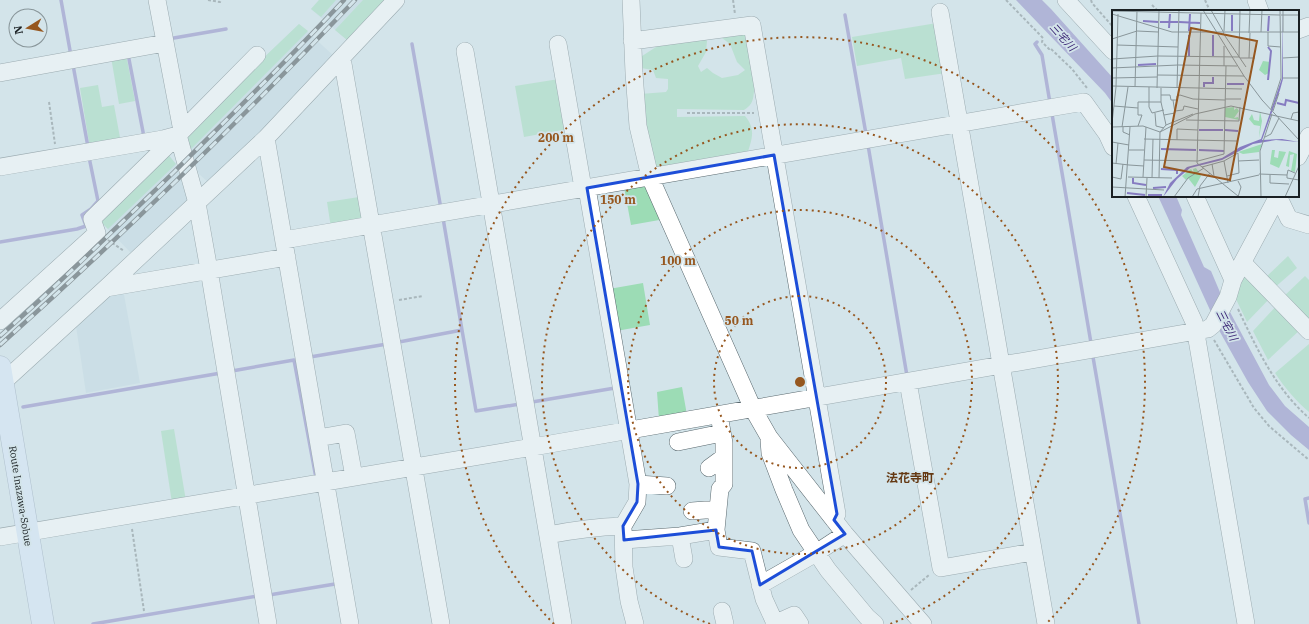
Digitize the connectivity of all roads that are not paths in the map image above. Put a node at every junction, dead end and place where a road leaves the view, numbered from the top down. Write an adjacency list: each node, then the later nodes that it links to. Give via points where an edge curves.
1 (156, 0): 11 (street)
2 (396, 0): 16 (street)
3 (630, 0): 10 (street)
4 (1066, 0): 14 (street)
5 (1256, 0): 6 (street)
6 (1260, 10)
7 (940, 12): 18 (street)
8 (1309, 26): 9 (street)
9 (1299, 30)
10 (632, 41): 22 (street, via 752,25); 24 (street, via 638,126)
11 (165, 43): 17 (street); 19 (street)
12 (558, 44): 25 (street)
13 (465, 50): 31 (street)
14 (1112, 50)
15 (257, 56): 19 (street)
16 (342, 58): 20 (street); 32 (street)
17 (0, 72)
18 (959, 124): 21 (street, via 1084,102); 22 (street); 43 (street)
19 (180, 133): 23 (street, via 163,139); 30 (street); 40 (street, via 92,219 97,233)
20 (266, 138): 30 (street); 34 (street)
21 (1112, 145)
22 (774, 155): 24 (street); 46 (street)
23 (0, 167)
24 (650, 177): 25 (street); 47 (street)
25 (585, 188): 31 (street); 49 (street)
26 (1136, 197): 41 (street, via 1194,322)
27 (1195, 197): 39 (street)
28 (1277, 197): 36 (street)
29 (1278, 197): 33 (street, via 1289,218)
30 (197, 203): 37 (street); 38 (street)
31 (491, 204): 32 (street); 54 (street)
32 (372, 224): 34 (street); 56 (street)
33 (1309, 225)
34 (284, 240): 35 (street)
35 (287, 257): 37 (street); 52 (street)
36 (1243, 263): 39 (street); 42 (street)
37 (209, 270): 38 (street); 62 (street)
38 (106, 288): 44 (street)
39 (1230, 290): 41 (street)
40 (0, 321)
41 (1205, 329): 43 (street); 88 (street)
42 (1309, 331)
43 (1001, 366): 45 (street); 73 (street)
44 (1, 378): 67 (main road, Route Inazawa-Sobue)
45 (908, 382): 46 (street); 73 (street, via 941,568)
46 (817, 398): 47 (street); 65 (street, via 837,514)
47 (753, 409): 48 (street); 51 (street)
48 (719, 415): 49 (street); 50 (street)
49 (629, 430): 54 (street); 60 (street)
50 (722, 433): 53 (street); 55 (street)
51 (769, 437): 65 (street); 74 (street, via 770,453 784,490 801,530)
52 (318, 438): 58 (street, via 346,434); 59 (street)
53 (678, 442)
54 (533, 447): 56 (street); 70 (street)
55 (724, 457): 57 (street); 63 (street, via 724,484 720,489)
56 (414, 467): 58 (street); 80 (street)
57 (709, 468)
58 (354, 477): 59 (street)
59 (326, 482): 62 (street); 79 (street)
60 (638, 484): 61 (street); 68 (street, via 637,502)
61 (667, 486)
62 (247, 495): 67 (street); 78 (street)
63 (718, 509): 64 (street); 66 (street)
64 (692, 511)
65 (834, 520): 69 (street)
66 (716, 530): 71 (street); 76 (street, via 719,547 752,551)
67 (27, 532): 72 (street); 77 (main road, Route Inazawa-Sobue)
68 (624, 533): 70 (street, via 597,527); 71 (street); 82 (street, via 624,567)
69 (845, 534): 74 (street); 86 (street)
70 (548, 535): 81 (street)
71 (680, 536): 75 (street)
72 (0, 537)
73 (1033, 552): 87 (street)
74 (816, 553): 76 (street); 85 (street, via 867,618)
75 (684, 559)
76 (760, 585): 83 (street)
77 (43, 624)
78 (268, 624)
79 (350, 624)
80 (441, 624)
81 (563, 624)
82 (635, 624)
83 (775, 624): 84 (street, via 794,615)
84 (800, 624)
85 (875, 624)
86 (923, 624)
87 (1046, 624)
88 (1246, 624)

